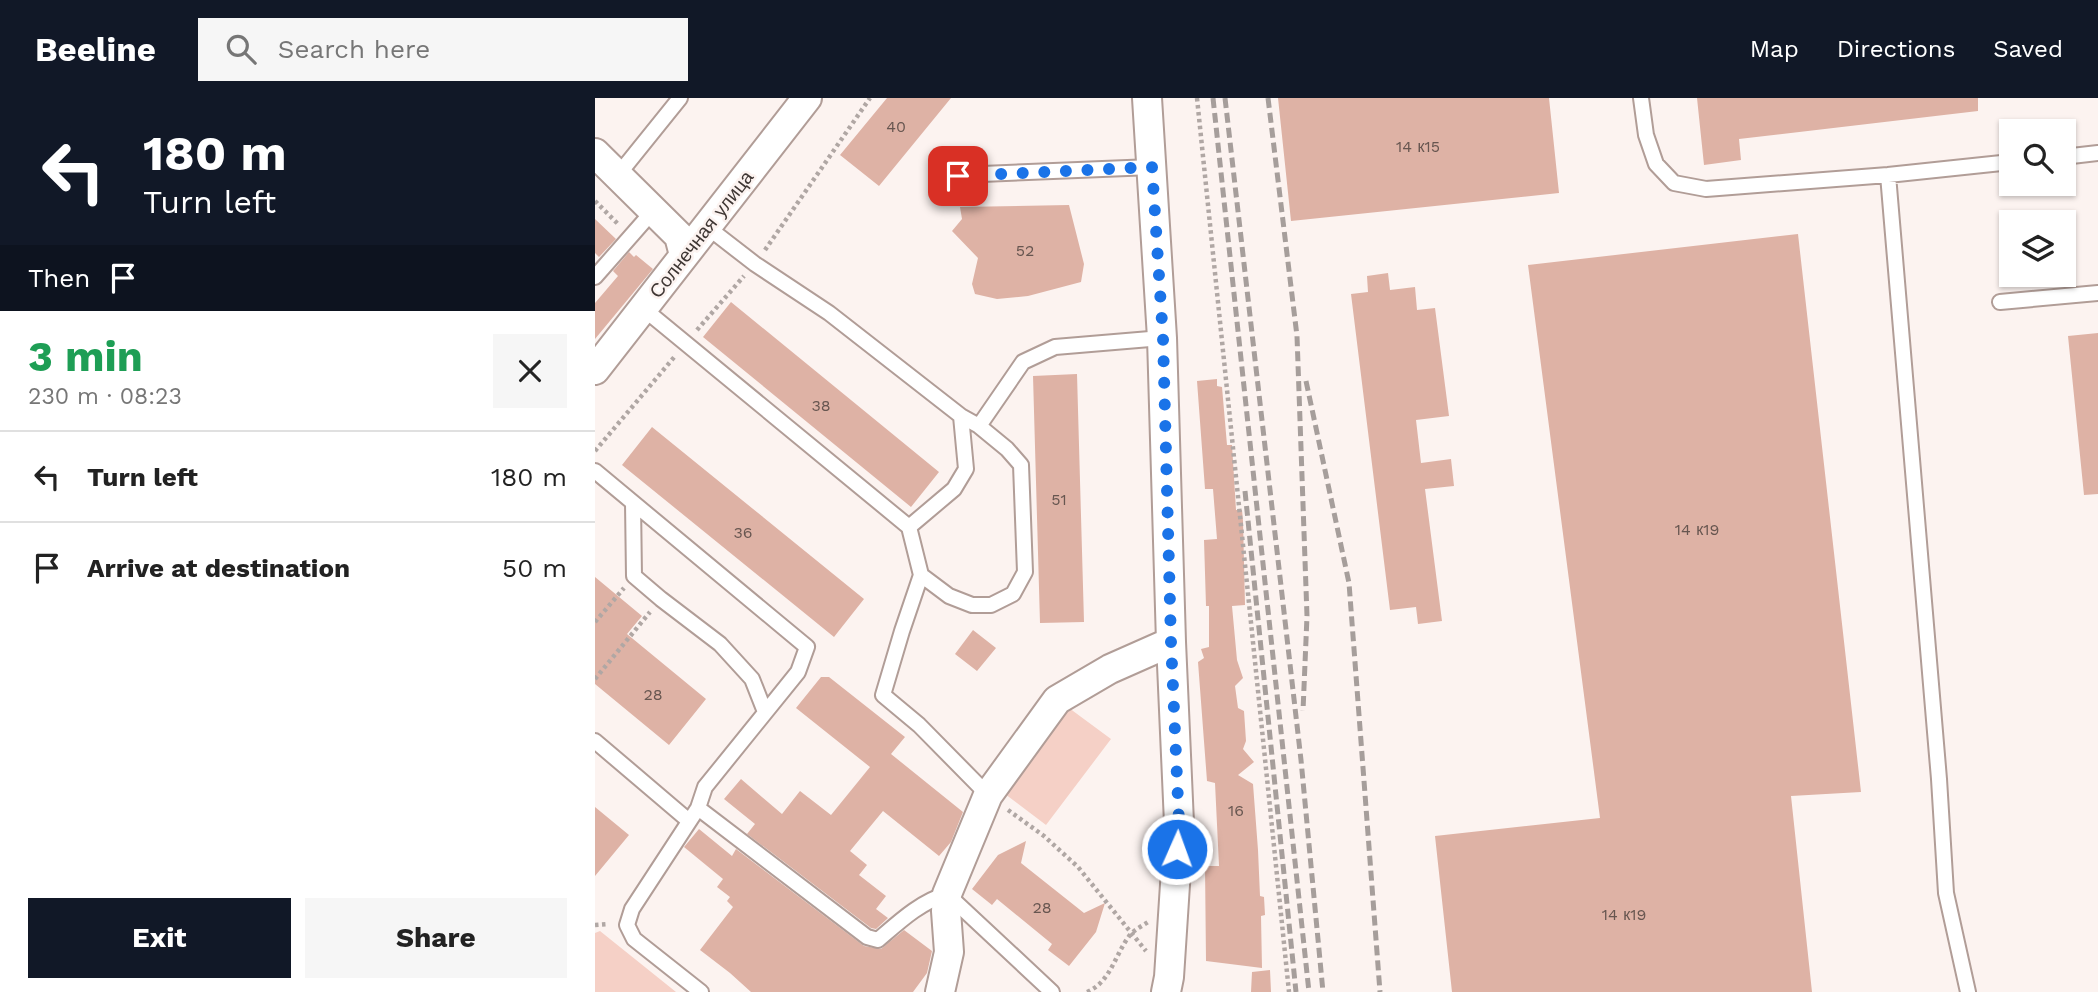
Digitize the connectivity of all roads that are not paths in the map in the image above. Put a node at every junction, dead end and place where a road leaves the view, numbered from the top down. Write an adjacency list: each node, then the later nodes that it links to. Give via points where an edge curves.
1 (680, 98): 11 (lane)
2 (807, 98): 14 (street, Солнечная улица)
3 (1147, 98): 9 (street)
4 (1641, 98): 10 (lane, via 1656,164 1674,183 1706,189)
5 (595, 153): 11 (street)
6 (2098, 153): 7 (lane)
7 (2076, 156)
8 (1999, 163): 10 (lane)
9 (1152, 167): 12 (lane); 20 (street)
10 (1888, 174): 39 (lane, via 1946,893)
11 (618, 175): 13 (street)
12 (958, 176)
13 (653, 211): 15 (street, via 679,236); 16 (lane)
14 (706, 226): 15 (street, Солнечная улица); 22 (lane, via 829,313)
15 (684, 255): 19 (street, Солнечная улица)
16 (595, 277)
17 (2098, 293): 18 (lane)
18 (2000, 302)
19 (644, 309): 21 (street, Солнечная улица); 26 (lane)
20 (1163, 338): 23 (lane, via 1055,347 1023,362); 28 (street)
21 (595, 370)
22 (961, 416): 23 (lane); 26 (lane, via 966,469 954,489)
23 (979, 426): 27 (lane, via 1021,464 1025,572 1013,594 992,605 972,605 949,596)
24 (595, 471): 25 (lane)
25 (633, 503): 29 (lane, via 634,576 720,644 753,679); 29 (lane, via 807,647 798,672)
26 (909, 527): 27 (lane)
27 (921, 575): 31 (lane, via 883,695)
28 (1171, 642): 31 (street, via 1110,669 1058,700); 35 (street, via 1179,823)
29 (765, 712): 32 (lane, via 705,787)
30 (595, 741): 33 (lane)
31 (988, 795): 34 (street)
32 (698, 808): 33 (lane); 34 (lane, via 867,937 878,940 933,898)
33 (689, 821): 36 (lane, via 632,909 627,925 634,939)
34 (947, 894): 37 (street, via 949,952); 38 (lane)
35 (1167, 985)
36 (701, 992)
37 (940, 992)
38 (1052, 992)
39 (1968, 992)

